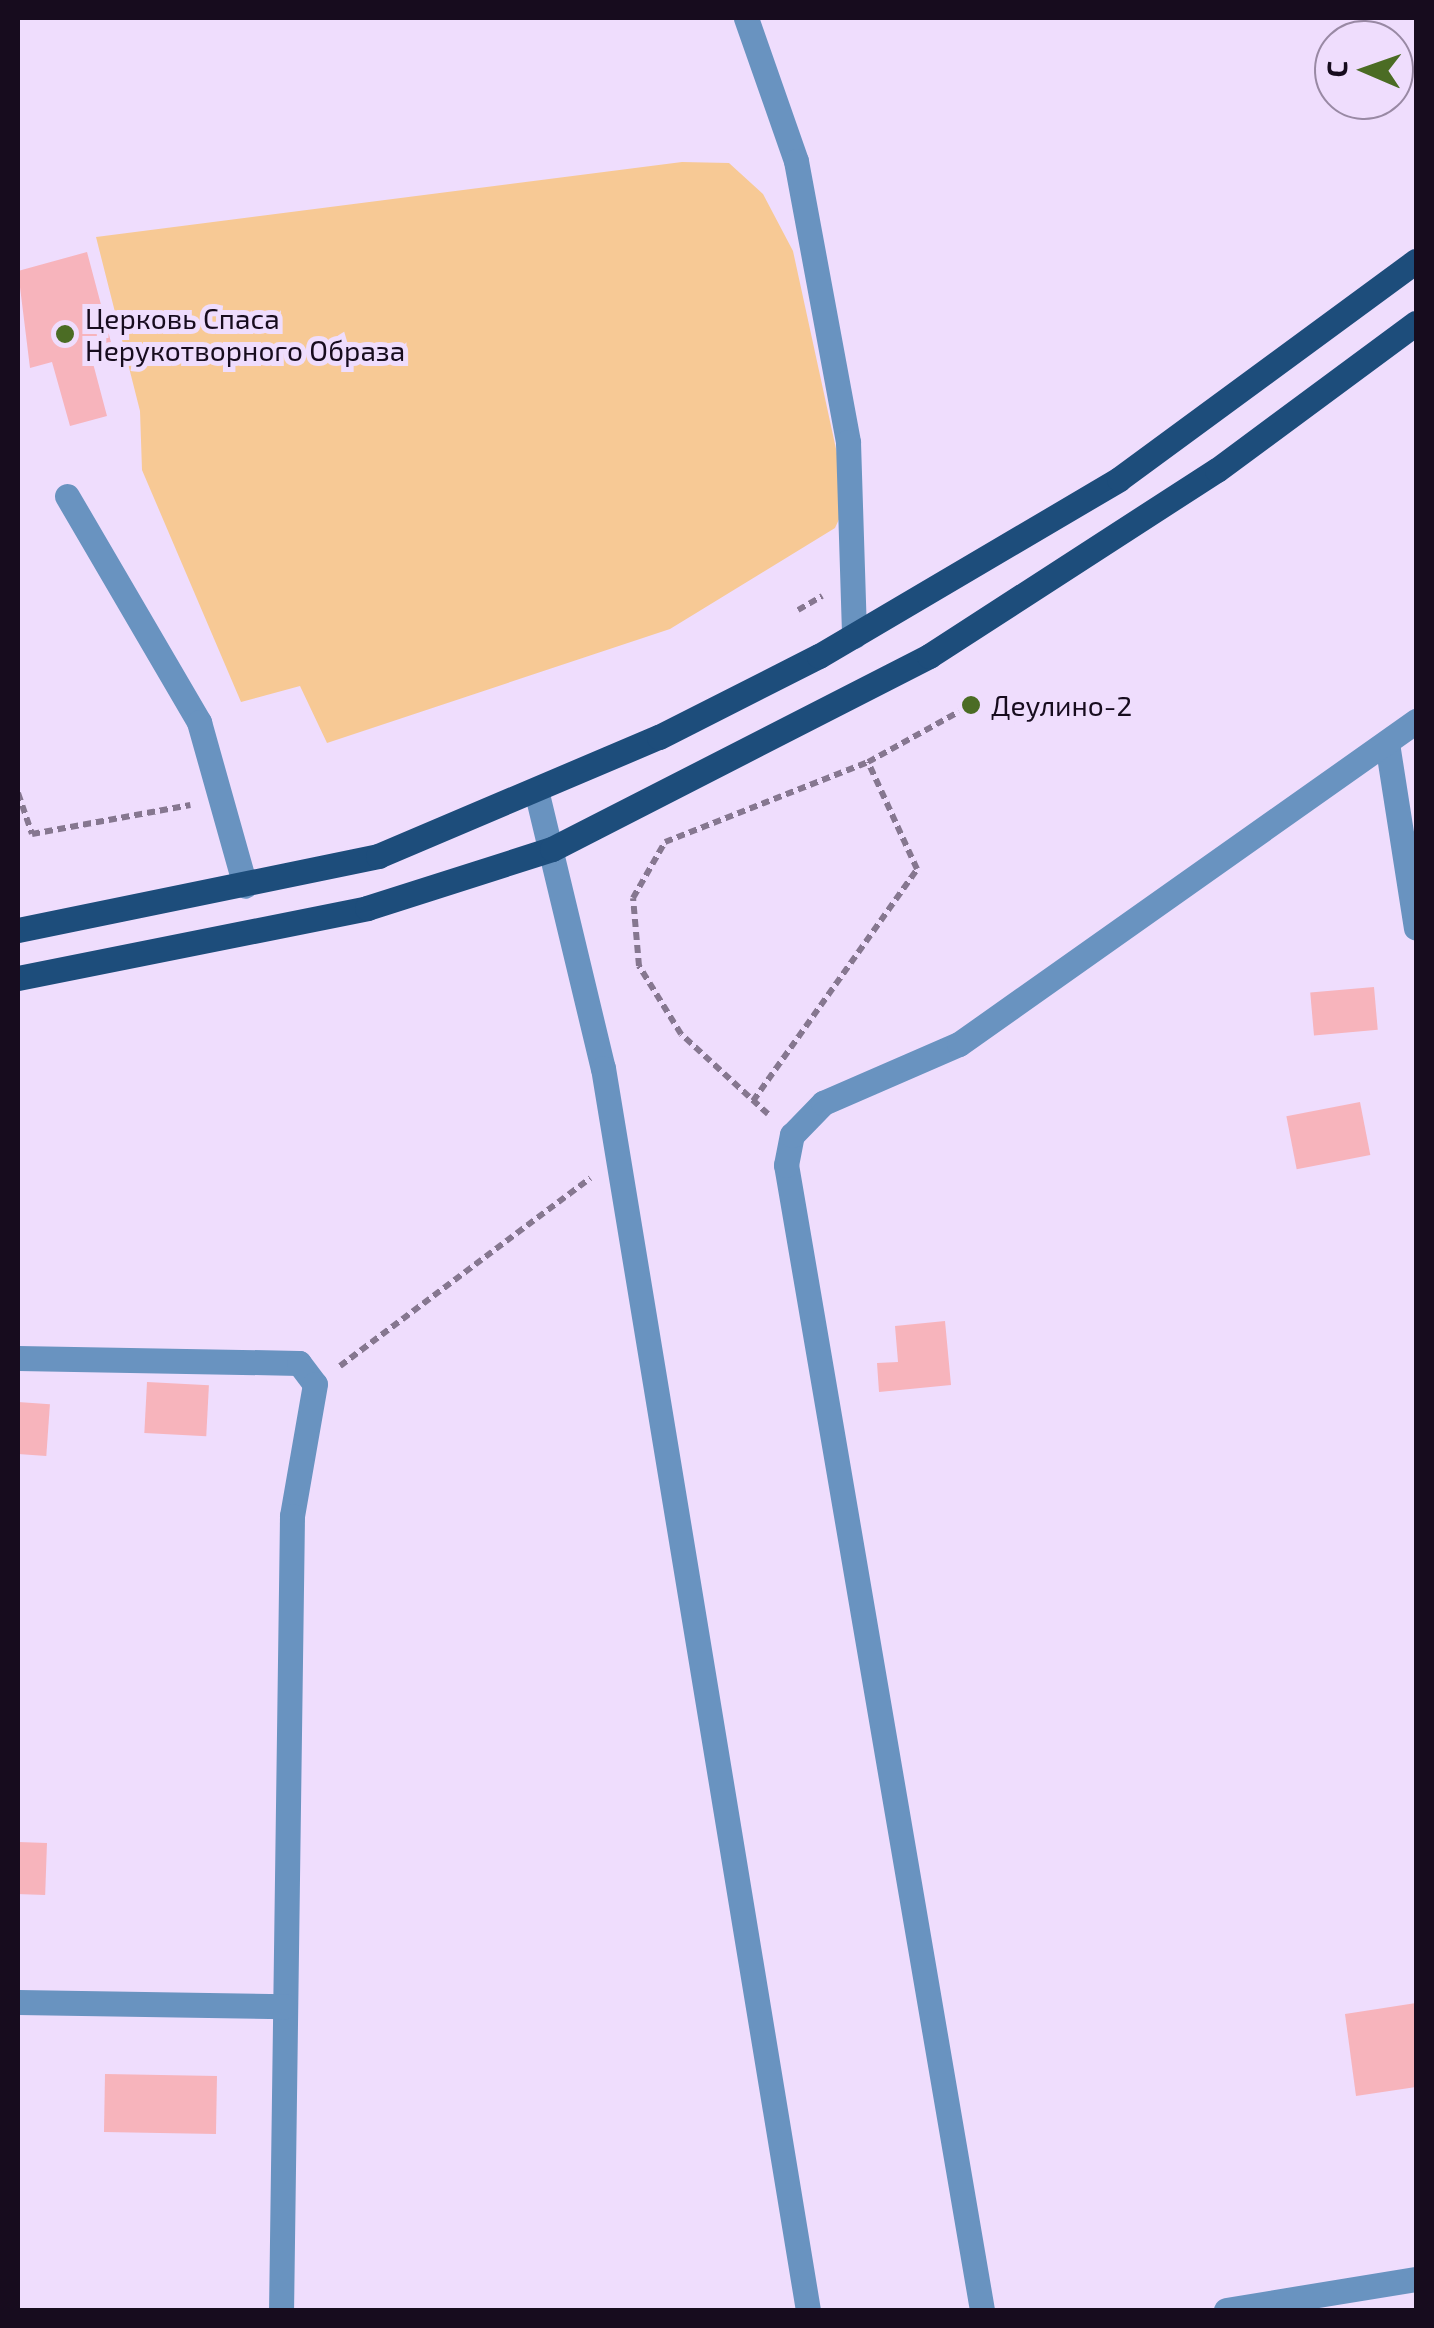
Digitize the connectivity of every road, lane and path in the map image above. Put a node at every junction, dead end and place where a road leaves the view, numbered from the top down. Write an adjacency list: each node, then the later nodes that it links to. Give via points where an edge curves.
1 (746, 18): 5 (street, via 796,161 845,424)
2 (1416, 262): 5 (main road, via 1119,480)
3 (1416, 322): 13 (main road, via 1217,470 930,656)
4 (67, 496): 12 (street, via 199,722)
5 (854, 636): 11 (main road)
6 (971, 705): 9 (path)
7 (1416, 721): 8 (street)
8 (1387, 742): 15 (street); 19 (street, via 959,1044 823,1102)
9 (868, 762): 18 (path, via 917,870); 18 (path, via 665,842 633,898 639,966 681,1034)
10 (18, 793): 12 (path, via 32,834)
11 (537, 794): 13 (street); 14 (main road, via 378,856)
12 (220, 799): 14 (street)
13 (552, 849): 17 (main road, via 348,913); 20 (street)
14 (245, 886): 16 (main road)
15 (1416, 928)
16 (18, 930)
17 (18, 978)
18 (753, 1101): 19 (path)
19 (792, 1135): 28 (street, via 786,1164)
20 (618, 1155): 22 (path); 27 (street)
21 (18, 1358): 22 (street, via 300,1364)
22 (315, 1384): 24 (street, via 292,1516)
23 (18, 2002): 24 (street)
24 (285, 2006): 26 (street)
25 (1416, 2279): 29 (street)
26 (280, 2310)
27 (808, 2310)
28 (982, 2310)
29 (1226, 2310)

